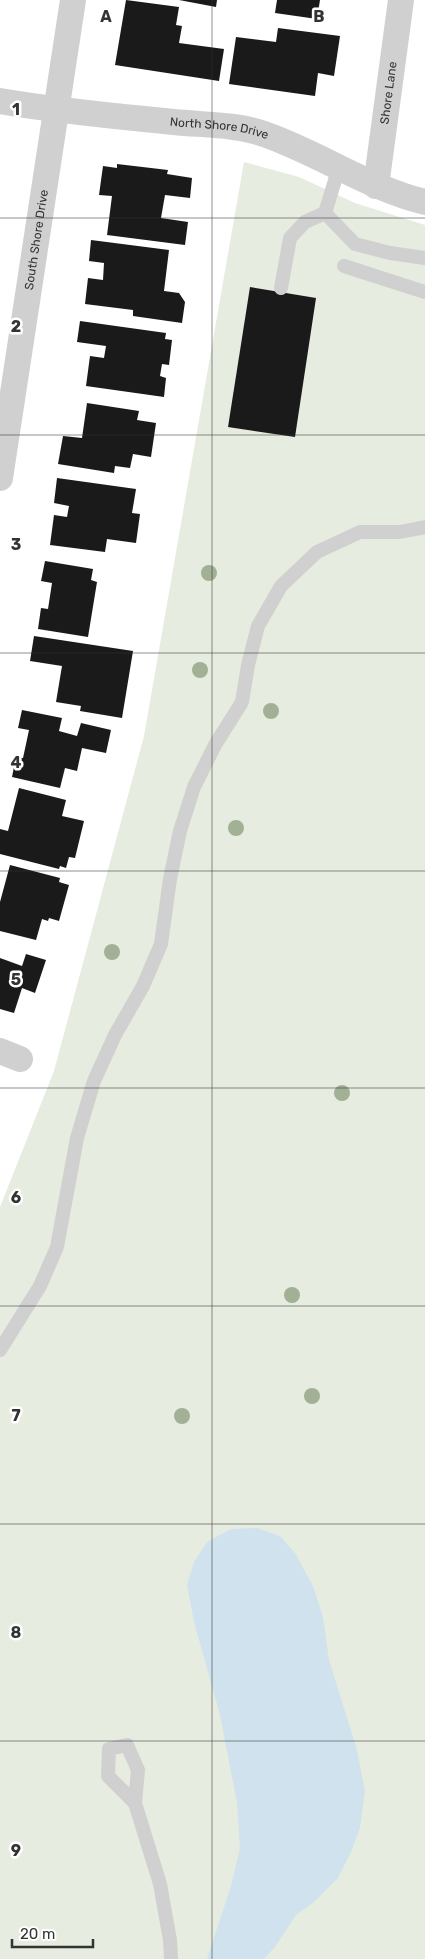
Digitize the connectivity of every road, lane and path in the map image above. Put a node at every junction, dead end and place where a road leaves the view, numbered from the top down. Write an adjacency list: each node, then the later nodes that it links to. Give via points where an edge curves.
1 (73, 0): 4 (street, South Shore Drive)
2 (401, 0): 6 (street, Shore Lane)
3 (0, 101): 4 (street, North Shore Drive)
4 (58, 110): 5 (street, North Shore Drive, via 263,133); 13 (street, South Shore Drive)
5 (339, 167): 6 (street, North Shore Drive); 8 (lane)
6 (376, 186): 7 (street, North Shore Drive)
7 (425, 202)
8 (325, 213): 9 (lane, via 355,244 390,254); 11 (lane, via 305,222 290,238)
9 (425, 258)
10 (344, 266): 12 (lane)
11 (281, 288)
12 (425, 292)
13 (0, 478)
14 (425, 527): 15 (lane, via 400,532 360,532 317,552 281,586 258,626 242,702 215,744 194,787 180,831 161,944 94,1081 77,1138 57,1247 40,1286)
15 (0, 1350)
16 (135, 1803): 17 (lane, via 160,1884)
17 (171, 1959)

